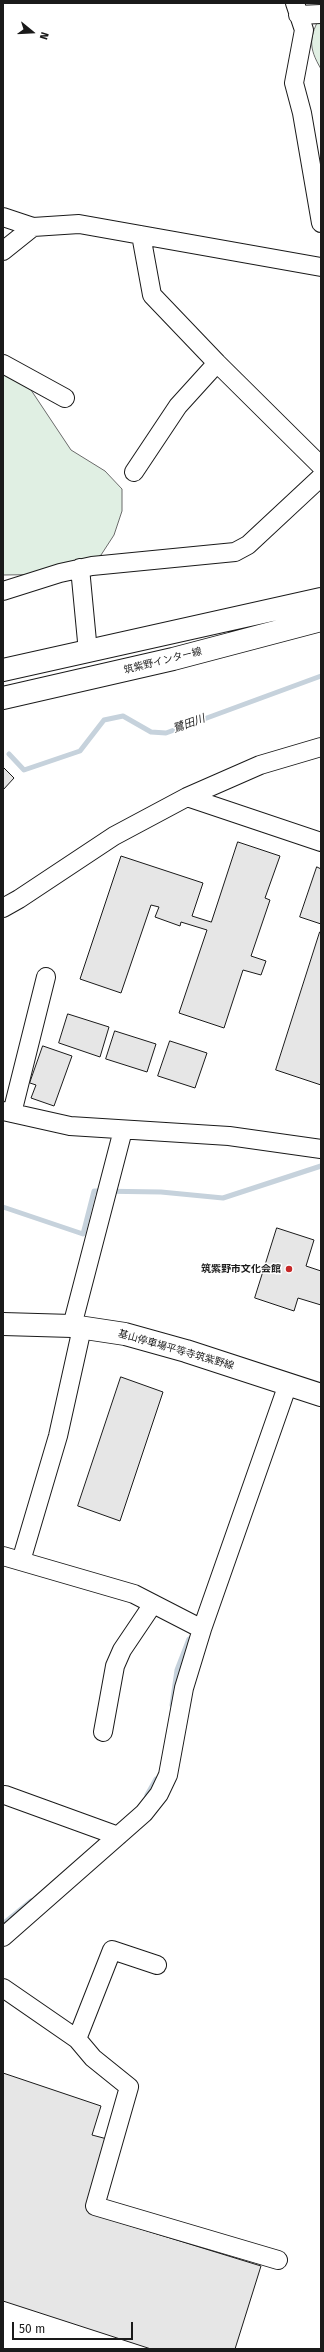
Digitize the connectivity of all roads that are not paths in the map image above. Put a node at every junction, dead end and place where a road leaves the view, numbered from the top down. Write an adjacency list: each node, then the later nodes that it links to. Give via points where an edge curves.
1 (297, 9): 2 (street); 4 (street, via 304,30 294,84 302,113)
2 (321, 14)
3 (3, 217): 5 (street)
4 (321, 223)
5 (33, 228): 6 (street, via 79,224); 7 (street)
6 (141, 234): 8 (street); 9 (street, via 152,296)
7 (3, 251)
8 (321, 267)
9 (217, 363): 12 (street); 13 (street, via 178,406)
10 (3, 364): 11 (street)
11 (65, 398)
12 (321, 466)
13 (134, 472)
14 (321, 478): 15 (street, via 248,545 235,552)
15 (80, 568): 16 (street); 19 (street)
16 (3, 591)
17 (321, 599): 19 (main road)
18 (321, 620): 21 (main road, 筑紫野インター線, via 174,659)
19 (88, 652): 20 (main road)
20 (3, 670)
21 (3, 698)
22 (321, 747): 23 (street, via 260,765)
23 (188, 797): 24 (street); 25 (street, via 114,836)
24 (321, 842)
25 (3, 908)
26 (46, 977): 27 (street)
27 (8, 1112): 28 (street, via 70,1126)
28 (123, 1130): 29 (street, via 229,1136); 31 (street)
29 (321, 1149)
30 (3, 1324): 31 (main road, 基山停車場平等寺筑紫野線)
31 (77, 1327): 32 (main road, 基山停車場平等寺筑紫野線, via 126,1334); 34 (street, via 58,1436)
32 (288, 1384): 33 (main road, 基山停車場平等寺筑紫野線); 36 (street)
33 (321, 1395)
34 (8, 1560): 35 (street, via 134,1594)
35 (153, 1604): 36 (street); 37 (street, via 122,1650 115,1666)
36 (202, 1629): 39 (street, via 184,1688 168,1775 144,1813)
37 (102, 1732)
38 (5, 1795): 39 (street)
39 (118, 1836): 40 (street)
40 (3, 1937)
41 (157, 1966): 43 (street, via 112,1950)
42 (3, 1988): 43 (street)
43 (77, 2039): 44 (street, via 93,2058 129,2086 95,2206)
44 (278, 2260)

